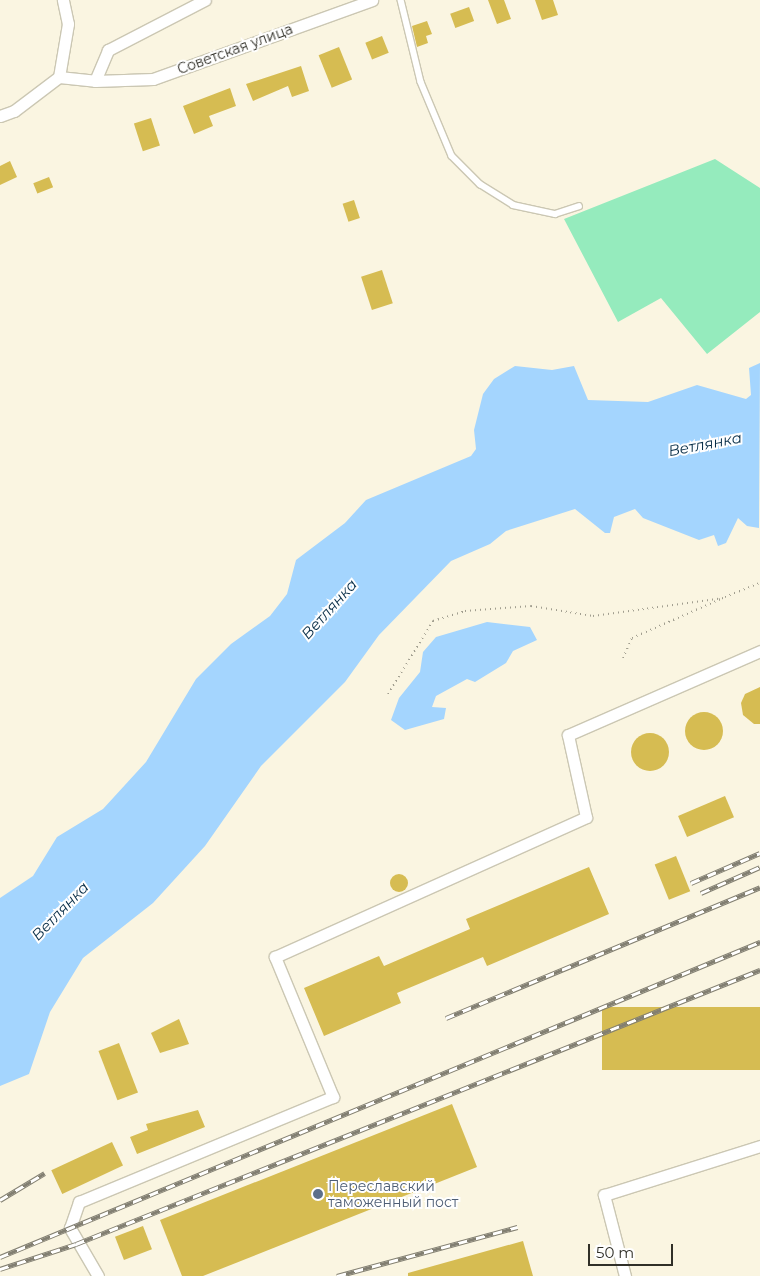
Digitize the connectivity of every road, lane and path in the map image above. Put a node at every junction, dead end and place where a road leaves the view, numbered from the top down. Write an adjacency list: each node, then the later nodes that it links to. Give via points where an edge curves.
1 (63, 0): 5 (street, via 68,24)
2 (205, 0): 6 (street, via 108,50)
3 (372, 0): 6 (street, Советская улица, via 153,79)
4 (401, 0): 8 (lane, via 421,82 452,156 480,184 513,205 555,214)
5 (60, 77): 6 (street, Советская улица); 7 (street, via 14,111)
6 (95, 80)
7 (0, 116)
8 (578, 206)
9 (760, 583): 10 (path)
10 (724, 598): 12 (path, via 632,638); 13 (path, via 593,616 532,606 465,611 433,621)
11 (760, 650): 15 (street, via 568,735 586,817 275,957 333,1097 79,1202 70,1228)
12 (623, 658)
13 (388, 694)
14 (760, 1146): 16 (street, via 604,1195)
15 (98, 1276)
16 (625, 1276)

